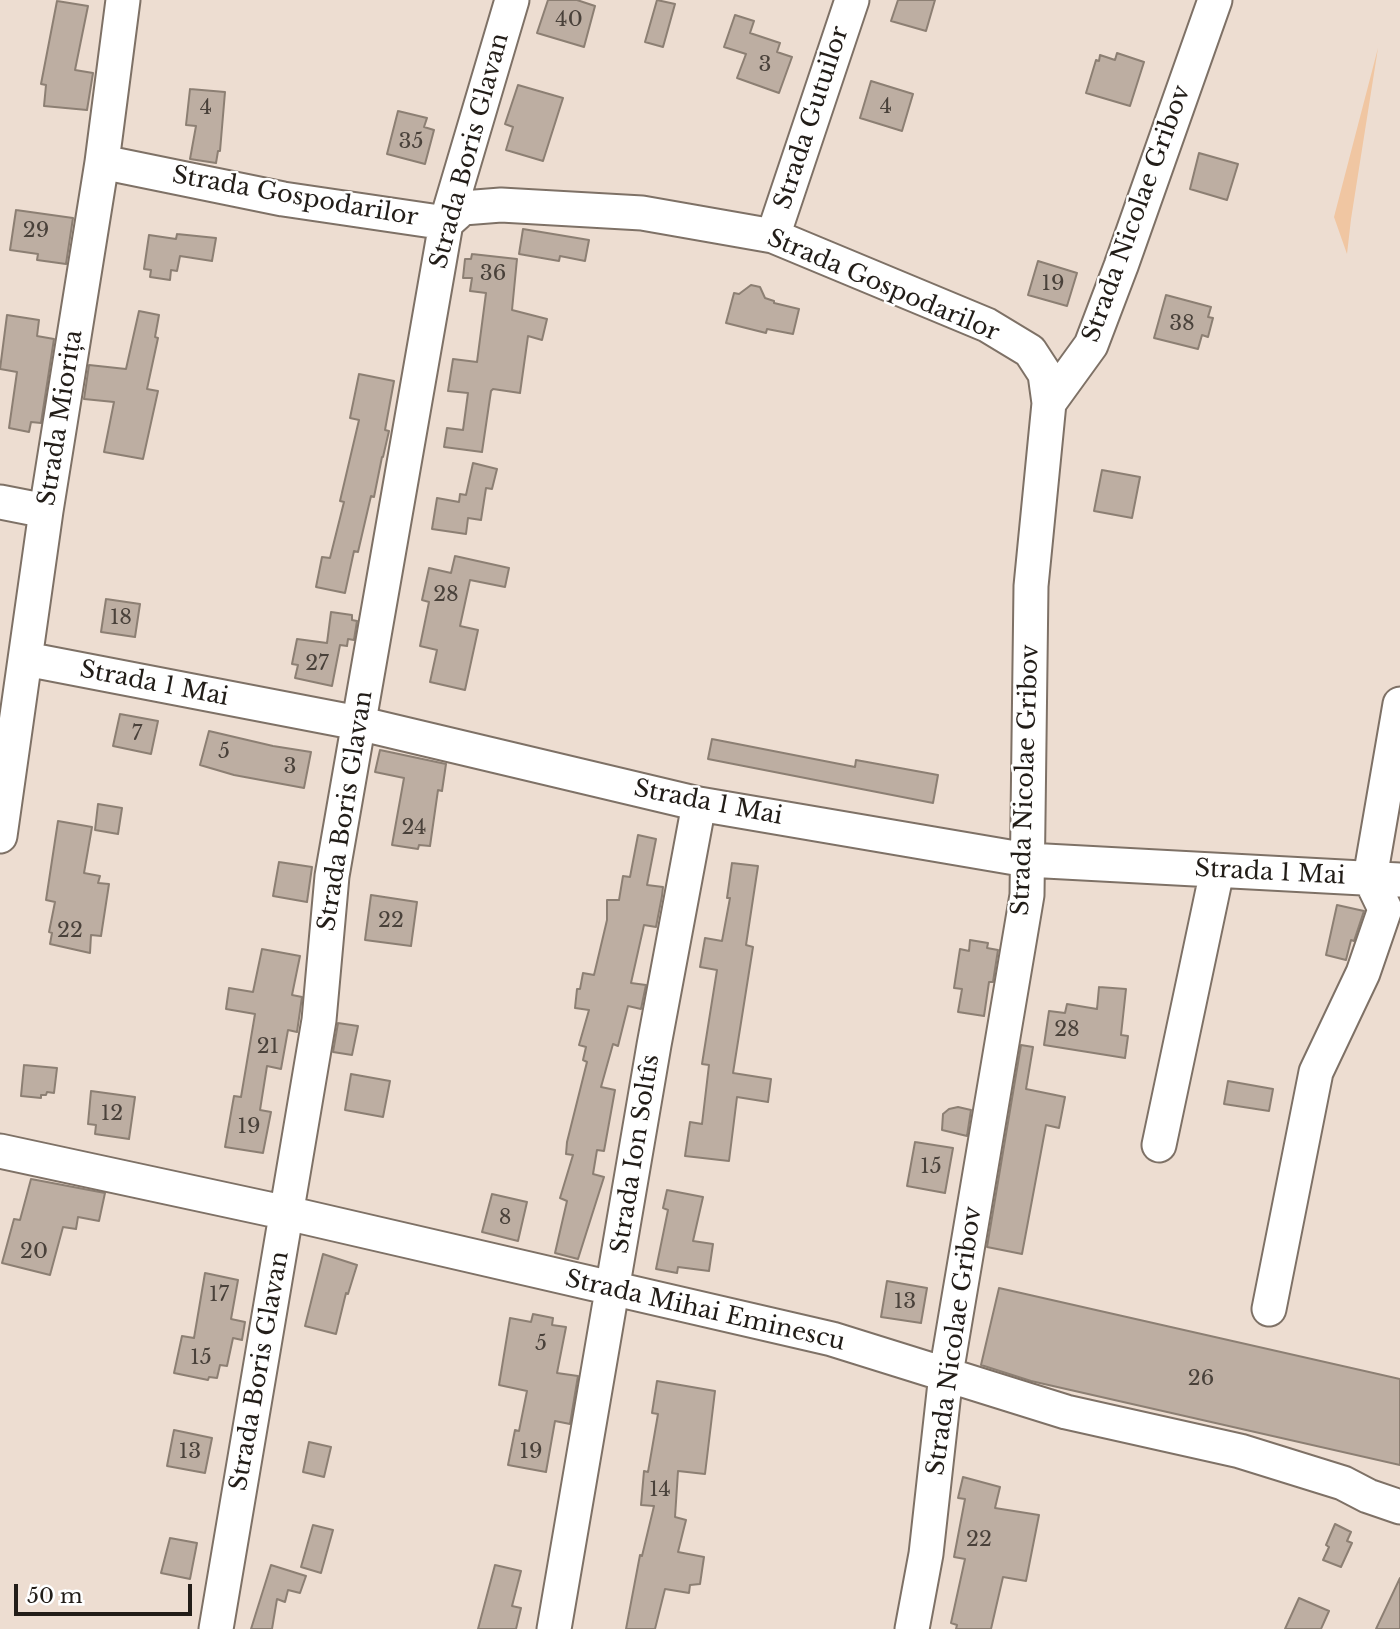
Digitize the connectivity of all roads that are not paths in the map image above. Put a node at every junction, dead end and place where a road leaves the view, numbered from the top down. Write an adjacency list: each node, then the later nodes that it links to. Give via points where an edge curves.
1 (123, 0): 5 (street, Strada Miorița)
2 (512, 0): 6 (street, Strada Boris Glavan)
3 (852, 0): 7 (street, Strada Gutuilor)
4 (1215, 0): 8 (street, Strada Nicolae Gribov, via 1091,345)
5 (102, 162): 6 (street, Strada Gospodarilor, via 283,199); 10 (street, Strada Miorița)
6 (446, 223): 7 (street, Strada Gospodarilor, via 463,208 501,205 642,213); 13 (street, Strada Boris Glavan)
7 (773, 236): 8 (street, Strada Gospodarilor, via 987,325 1030,351 1045,374)
8 (1048, 403): 16 (street, Strada Nicolae Gribov, via 1031,586)
9 (0, 502): 10 (street)
10 (46, 511): 11 (street, Strada Miorița)
11 (26, 659): 13 (street, Strada 1 Mai); 15 (street, Strada Miorița)
12 (1400, 704): 18 (street)
13 (358, 723): 14 (street, Strada 1 Mai); 21 (street, Strada Boris Glavan, via 332,876 319,1020)
14 (699, 804): 16 (street, Strada 1 Mai); 22 (street, Strada Ion Soltîs)
15 (0, 836)
16 (1027, 860): 17 (street, Strada 1 Mai); 24 (street, Strada Nicolae Gribov, via 1027,895)
17 (1217, 871): 18 (street, Strada 1 Mai); 19 (street)
18 (1385, 879): 23 (street, via 1385,909 1363,973 1316,1072)
19 (1159, 1145)
20 (0, 1151): 21 (street, Strada Mihai Eminescu)
21 (287, 1213): 22 (street, Strada Mihai Eminescu); 26 (street, Strada Boris Glavan)
22 (614, 1289): 24 (street, Strada Mihai Eminescu, via 832,1339); 27 (street, Strada Ion Soltîs)
23 (1269, 1309)
24 (946, 1374): 25 (street, Strada Mihai Eminescu, via 1066,1412 1240,1451 1343,1483); 28 (street, Strada Nicolae Gribov, via 926,1554)
25 (1400, 1507)
26 (216, 1629)
27 (554, 1629)
28 (912, 1629)

